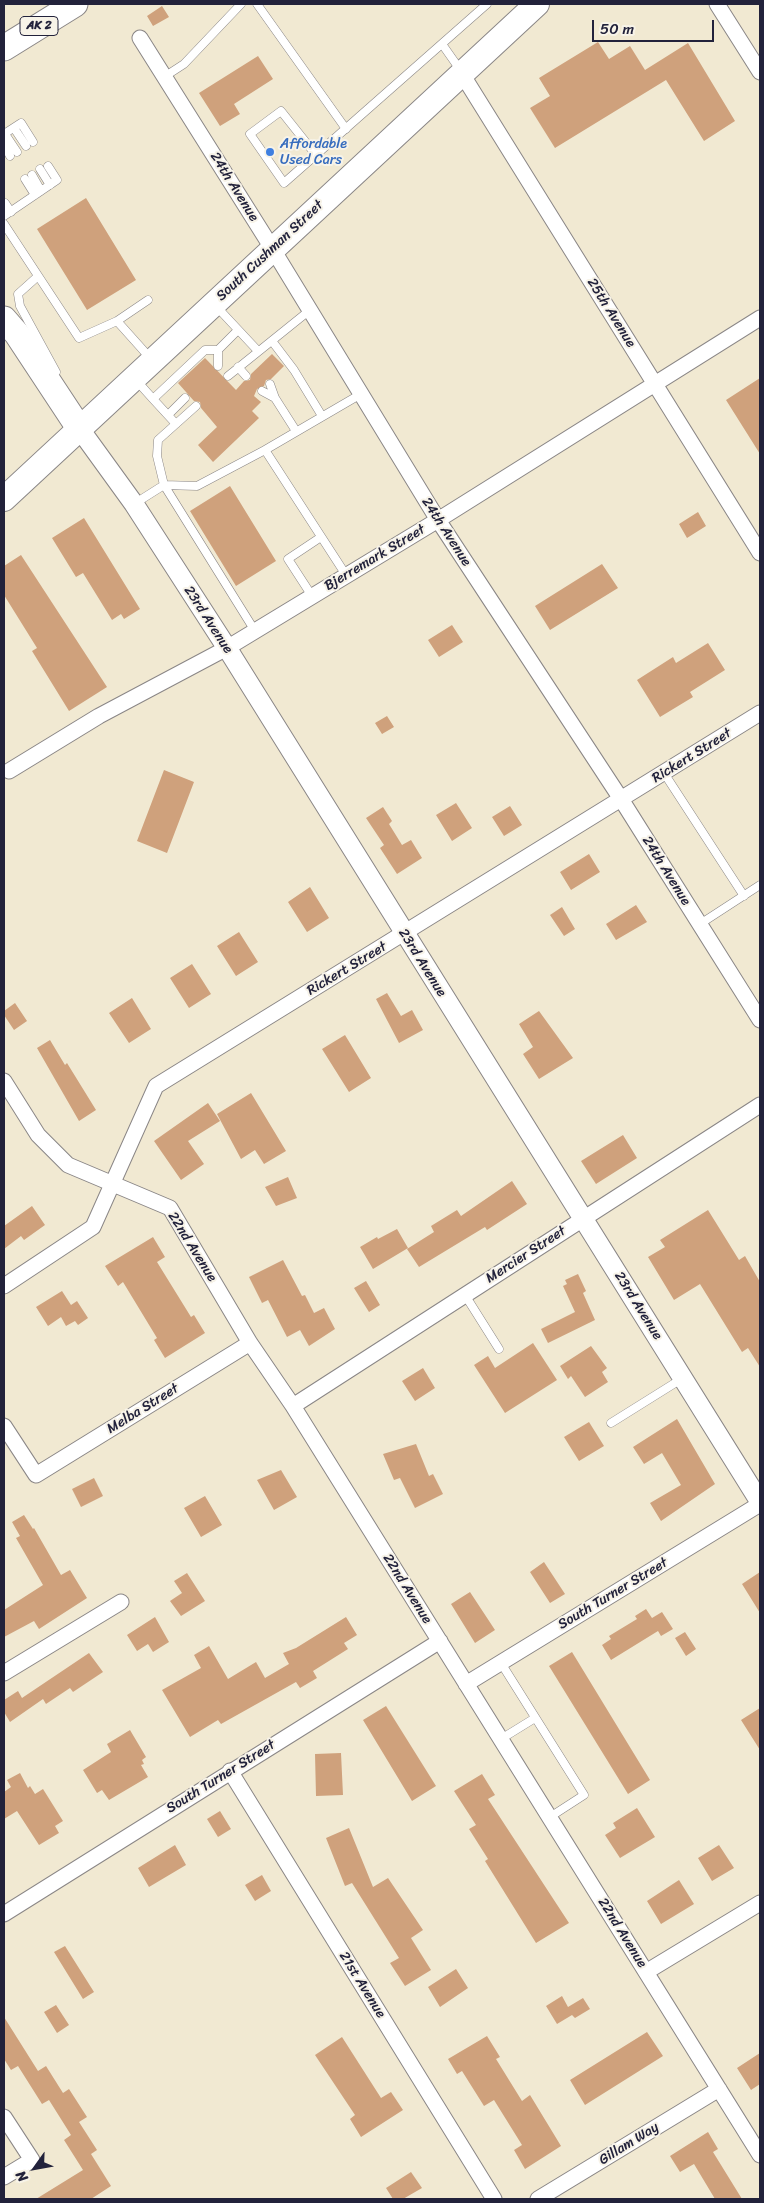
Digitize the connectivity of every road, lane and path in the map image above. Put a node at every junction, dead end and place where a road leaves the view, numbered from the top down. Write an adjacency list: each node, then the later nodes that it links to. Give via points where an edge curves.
1 (75, 4): 9 (highway, AK 2)
2 (241, 4): 12 (lane, via 184,64)
3 (257, 4): 13 (lane)
4 (487, 4): 8 (lane)
5 (717, 4): 10 (street)
6 (534, 5): 11 (main road, South Cushman Street)
7 (140, 38): 12 (street, 24th Avenue)
8 (442, 44): 11 (lane); 13 (lane)
9 (4, 48)
10 (760, 72)
11 (462, 74): 24 (main road, South Cushman Street); 45 (street, 25th Avenue)
12 (164, 77): 24 (street, 24th Avenue)
13 (346, 130): 17 (lane)
14 (4, 134): 15 (lane, via 21,123); 16 (lane, via 14,154)
15 (30, 144)
16 (4, 146)
17 (316, 155): 17 (lane, via 284,183 250,134 281,112)
18 (44, 167): 20 (lane, via 57,180)
19 (28, 177): 20 (lane)
20 (38, 193): 22 (lane)
21 (5, 203): 22 (lane)
22 (7, 214)
23 (4, 224): 25 (lane)
24 (272, 248): 27 (main road, South Cushman Street); 28 (street, 24th Avenue)
25 (37, 277): 31 (lane, via 79,338); 44 (lane, via 18,294 20,306)
26 (148, 300): 31 (lane)
27 (213, 303): 32 (lane); 37 (main road, South Cushman Street)
28 (310, 310): 33 (lane); 48 (street, 24th Avenue)
29 (760, 318): 45 (street, Bjerremark Street)
30 (4, 319): 57 (highway)
31 (117, 321): 37 (lane)
32 (238, 330): 34 (lane); 35 (lane)
33 (272, 341): 35 (lane); 55 (lane)
34 (218, 350): 38 (lane); 51 (lane, via 205,350)
35 (258, 351): 36 (lane)
36 (248, 359): 39 (lane); 40 (lane)
37 (152, 360): 43 (main road, South Cushman Street)
38 (218, 366)
39 (255, 366)
40 (238, 367): 41 (lane); 42 (lane)
41 (228, 376)
42 (246, 376)
43 (134, 378): 51 (lane); 57 (main road, South Cushman Street)
44 (62, 382)
45 (654, 383): 63 (street, Bjerremark Street); 65 (street, 25th Avenue)
46 (270, 384): 50 (lane)
47 (262, 391): 50 (lane)
48 (361, 394): 55 (lane); 63 (street, 24th Avenue)
49 (185, 398): 54 (lane)
50 (275, 398): 58 (lane)
51 (153, 399): 54 (lane)
52 (75, 403): 57 (lane)
53 (196, 406): 56 (lane)
54 (168, 414): 56 (lane)
55 (322, 416): 58 (lane)
56 (176, 424): 60 (lane, via 158,440 157,456)
57 (79, 428): 61 (main road, South Cushman Street); 62 (street, 23rd Avenue)
58 (296, 431): 59 (lane)
59 (265, 450): 60 (lane, via 197,486); 64 (lane)
60 (164, 486): 62 (lane); 68 (lane)
61 (4, 498)
62 (134, 504): 69 (street, 23rd Avenue)
63 (438, 520): 66 (street, Bjerremark Street); 73 (street, 24th Avenue)
64 (321, 537): 66 (lane); 67 (lane, via 288,559)
65 (760, 553)
66 (346, 575): 67 (street, Bjerremark Street)
67 (312, 596): 68 (street, Bjerremark Street)
68 (254, 631): 69 (street, Bjerremark Street)
69 (226, 648): 71 (street, Bjerremark Street, via 99,716); 77 (street, 23rd Avenue)
70 (760, 713): 72 (street, Rickert Street)
71 (9, 771)
72 (664, 773): 73 (street, Rickert Street); 75 (lane)
73 (620, 799): 76 (street, 24th Avenue); 77 (street, Rickert Street)
74 (760, 885): 75 (lane)
75 (744, 896): 76 (lane)
76 (700, 924): 78 (street, 24th Avenue)
77 (404, 934): 81 (street, Rickert Street, via 156,1086); 82 (street, 23rd Avenue)
78 (760, 1020)
79 (4, 1081): 81 (street, 22nd Avenue, via 38,1135 68,1165)
80 (760, 1105): 82 (street, Mercier Street)
81 (113, 1185): 83 (street, Rickert Street, via 92,1227); 85 (street, 22nd Avenue, via 170,1208)
82 (583, 1218): 84 (street, Mercier Street); 87 (street, 23rd Avenue)
83 (4, 1286)
84 (465, 1295): 86 (lane); 88 (street, Mercier Street)
85 (250, 1343): 88 (street, 22nd Avenue); 90 (street, Melba Street, via 36,1475)
86 (499, 1349)
87 (683, 1378): 89 (lane); 91 (street, 23rd Avenue)
88 (293, 1406): 93 (street, 22nd Avenue)
89 (611, 1423)
90 (4, 1426)
91 (760, 1503): 94 (street, South Turner Street)
92 (121, 1602): 95 (street)
93 (440, 1641): 96 (street, 22nd Avenue); 99 (street, South Turner Street)
94 (501, 1663): 96 (street, South Turner Street); 97 (lane)
95 (4, 1673)
96 (466, 1684): 98 (street, 22nd Avenue)
97 (535, 1718): 98 (lane); 100 (lane, via 584,1795)
98 (501, 1740): 100 (street, 22nd Avenue)
99 (230, 1771): 102 (street, South Turner Street); 108 (street, 21st Avenue)
100 (550, 1818): 103 (street, 22nd Avenue)
101 (760, 1903): 103 (street)
102 (4, 1914)
103 (646, 1972): 104 (street, 22nd Avenue)
104 (719, 2089): 106 (street, 22nd Avenue); 109 (street, Gillam Way)
105 (4, 2117): 107 (street, via 32,2160)
106 (760, 2155)
107 (4, 2177)
108 (494, 2199)
109 (538, 2199)

